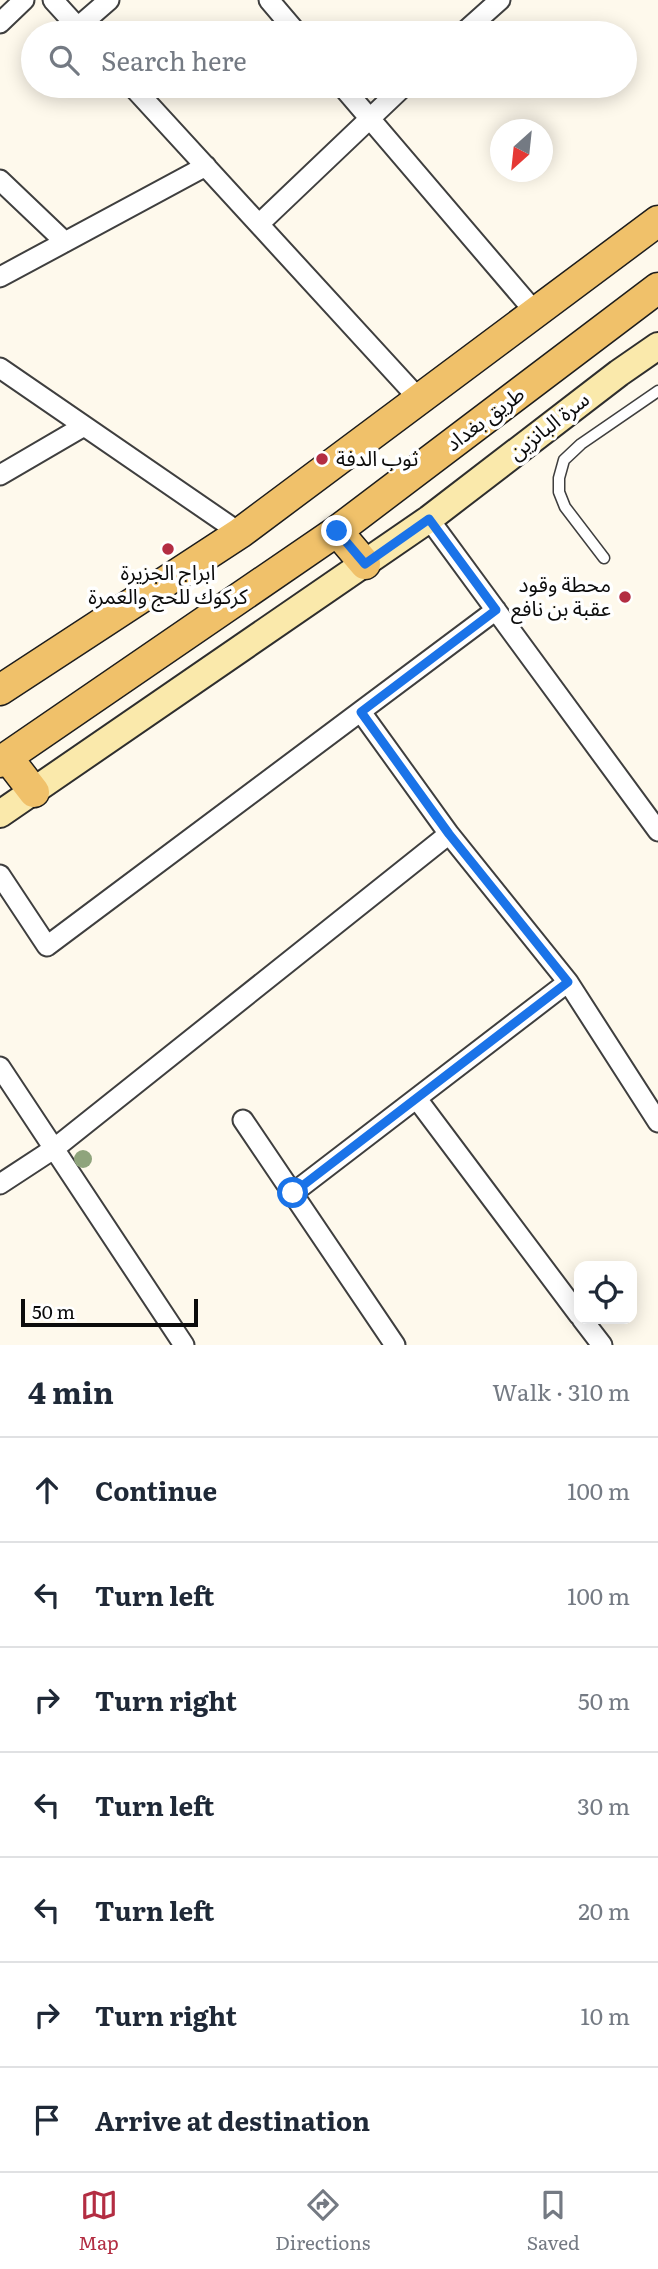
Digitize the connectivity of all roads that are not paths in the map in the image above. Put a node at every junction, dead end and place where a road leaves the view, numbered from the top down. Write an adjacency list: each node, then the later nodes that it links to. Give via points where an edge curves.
1 (24, 0): 10 (street)
2 (53, 0): 6 (street)
3 (108, 0): 7 (street)
4 (269, 0): 8 (street)
5 (489, 4): 9 (street)
6 (73, 21)
7 (89, 21)
8 (287, 21)
9 (474, 21)
10 (0, 23)
11 (143, 98): 15 (street)
12 (352, 98): 14 (street)
13 (390, 98): 14 (street)
14 (369, 117): 18 (street); 22 (street)
15 (206, 166): 18 (street); 19 (street)
16 (0, 180): 19 (street)
17 (658, 220): 22 (main road)
18 (259, 224): 26 (street)
19 (65, 242): 20 (street)
20 (0, 277)
21 (658, 288): 30 (main road, طريق بغداد)
22 (536, 312): 26 (main road)
23 (658, 346): 29 (main road, سرة البانزين)
24 (0, 368): 27 (street)
25 (658, 391): 32 (lane, سرة البانزين, via 564,460 559,492 565,508)
26 (419, 399): 31 (main road)
27 (84, 426): 28 (street); 31 (street)
28 (0, 475)
29 (436, 514): 33 (main road, سرة البانزين); 34 (street)
30 (337, 531): 33 (main road); 37 (main road, طريق بغداد)
31 (240, 533): 35 (main road)
32 (604, 558)
33 (365, 564): 38 (main road, سرة البانزين)
34 (496, 610): 36 (street); 40 (street)
35 (0, 691)
36 (361, 712): 41 (street); 42 (street, via 47,946)
37 (4, 759): 38 (main road)
38 (34, 792): 39 (main road, سرة البانزين)
39 (0, 814)
40 (658, 831)
41 (449, 834): 43 (street); 48 (street)
42 (0, 875)
43 (568, 982): 45 (street); 47 (street)
44 (0, 1067): 48 (street)
45 (417, 1099): 50 (street); 51 (street)
46 (243, 1120): 50 (street)
47 (658, 1122)
48 (55, 1148): 49 (street); 53 (street)
49 (0, 1184)
50 (293, 1193): 54 (street)
51 (574, 1308)
52 (586, 1324): 55 (street)
53 (184, 1345)
54 (395, 1345)
55 (602, 1345)

